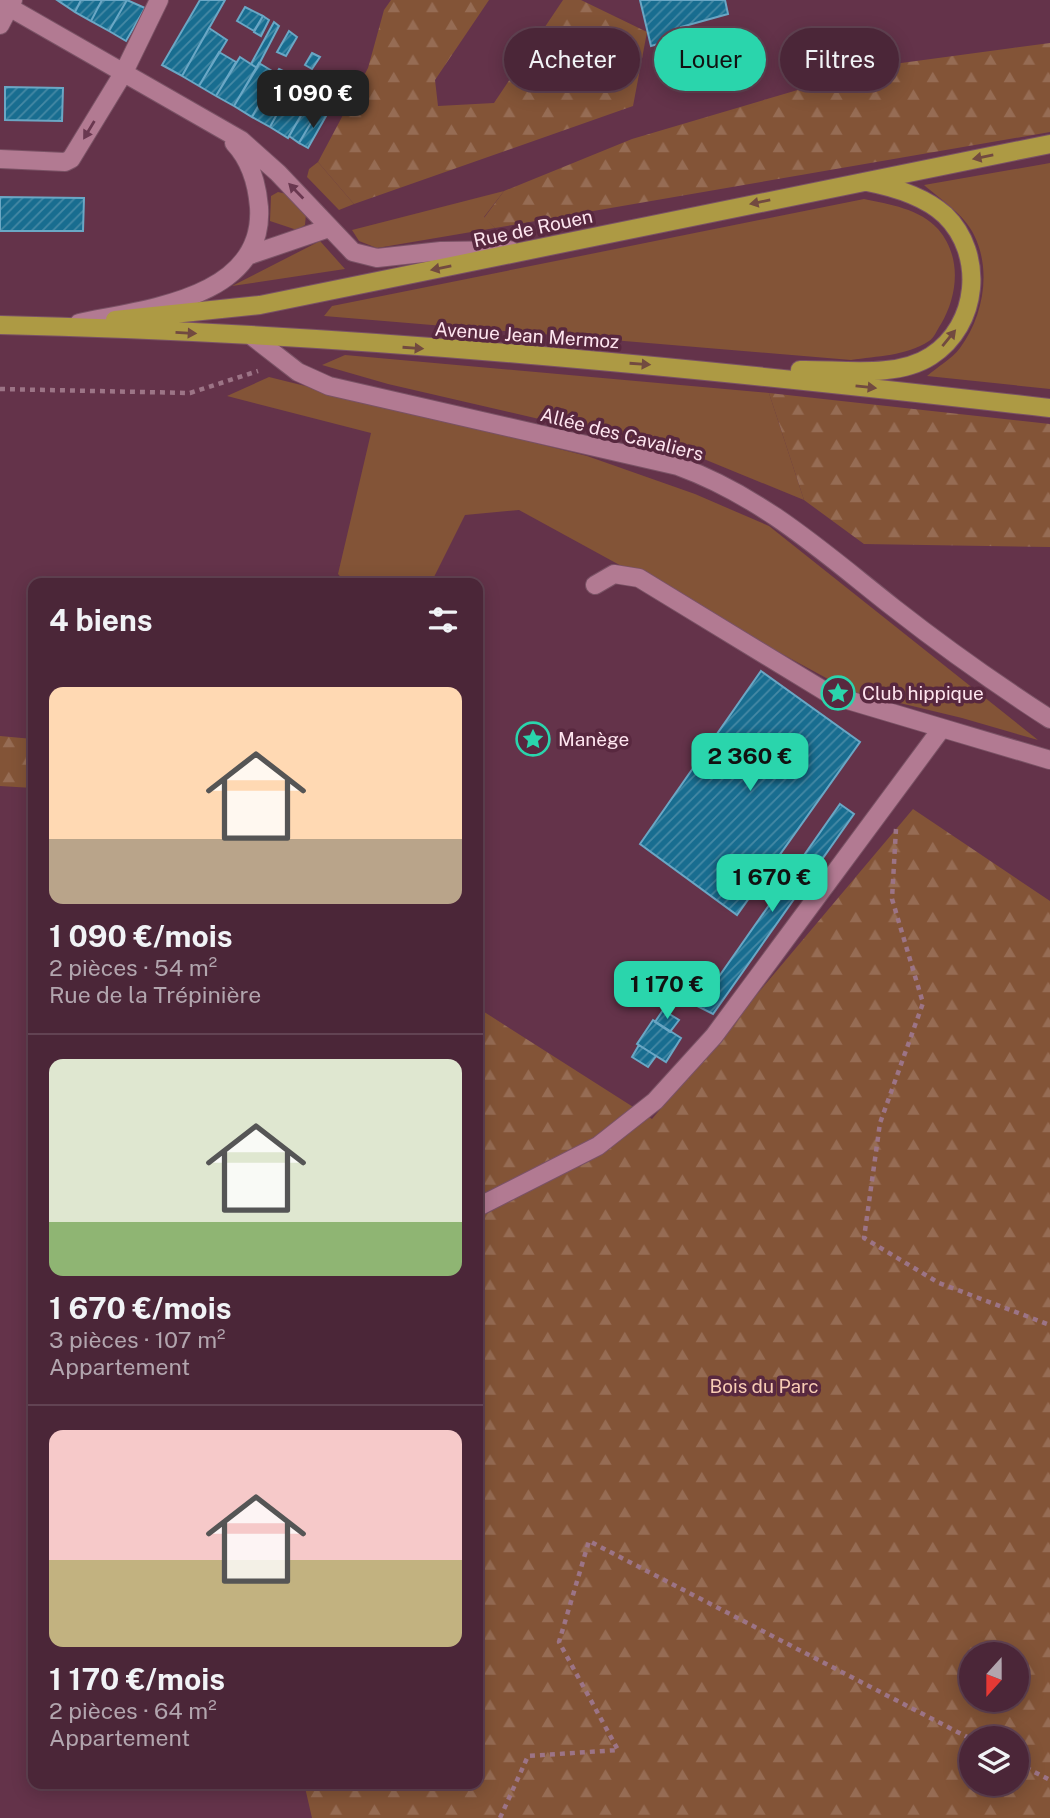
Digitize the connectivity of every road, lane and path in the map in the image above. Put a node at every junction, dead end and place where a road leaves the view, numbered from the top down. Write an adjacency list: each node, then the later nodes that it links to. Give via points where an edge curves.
1 (159, 0): 4 (street)
2 (7, 3): 3 (street); 4 (street)
3 (0, 25)
4 (124, 72): 5 (street); 7 (street, one-way to 7, via 71,159)
5 (220, 127): 9 (street, one-way to 5, via 255,152); 11 (street, via 249,163 258,196 257,229)
6 (1050, 144): 8 (main road, Rue de Rouen, one-way to 8)
7 (0, 159)
8 (859, 181): 10 (main road, Rue de Rouen, one-way to 10); 17 (main road, one-way to 8, via 902,367 931,356 960,324 970,301 972,274 955,227 922,200)
9 (330, 228): 10 (street, via 353,252 377,258); 11 (street)
10 (532, 250): 12 (main road, Rue de Rouen, one-way to 12, via 260,305)
11 (247, 256): 12 (street, via 230,274 203,291)
12 (79, 323): 14 (main road, Rue de Rouen)
13 (0, 325): 14 (main road, Avenue Jean Mermoz)
14 (20, 325): 15 (main road, Avenue Jean Mermoz, one-way to 15)
15 (253, 337): 16 (street, Allée des Cavaliers); 17 (main road, Avenue Jean Mermoz, one-way to 17)
16 (284, 362): 18 (path, via 190,393); 21 (street, Allée des Cavaliers, via 329,386 678,466 718,482 774,514 972,669)
17 (744, 373): 19 (main road, Avenue Jean Mermoz, one-way to 19)
18 (0, 389)
19 (1050, 408)
20 (595, 585): 22 (street, via 614,574 639,578 831,695)
21 (1050, 719)
22 (942, 728): 23 (street); 24 (street)
23 (1050, 760)
24 (898, 789): 25 (street, via 714,1036 655,1101 598,1146); 26 (path, via 892,898 923,1003 880,1123 864,1238 939,1283)
25 (483, 1204)
26 (1050, 1325)
27 (959, 1733): 30 (path, via 589,1541 559,1642 618,1750 528,1756)
28 (1029, 1769): 29 (path)
29 (1050, 1780)
30 (500, 1818)

